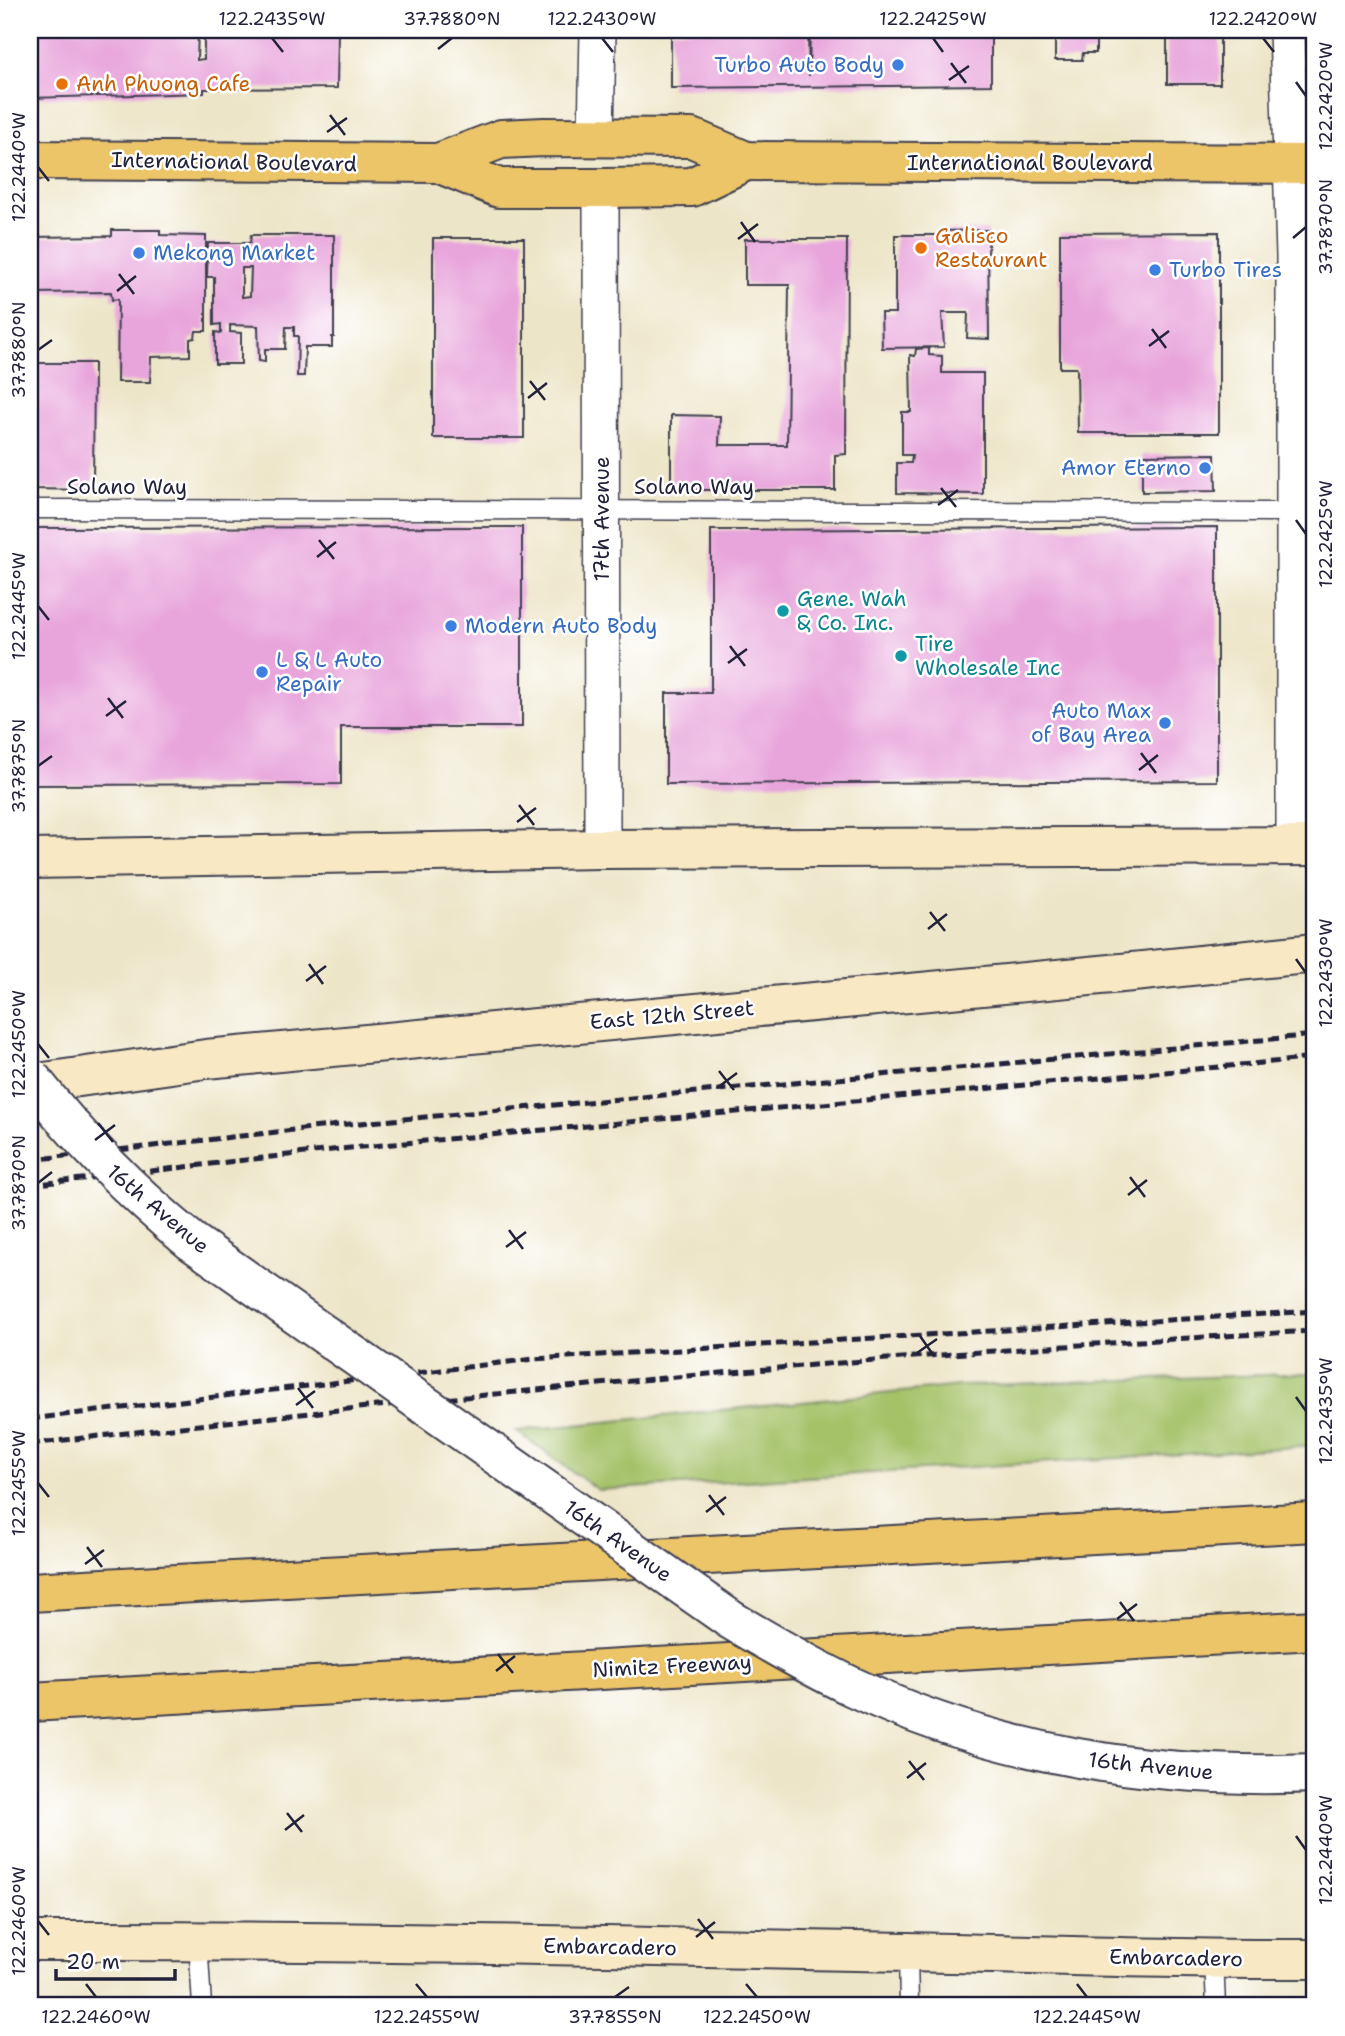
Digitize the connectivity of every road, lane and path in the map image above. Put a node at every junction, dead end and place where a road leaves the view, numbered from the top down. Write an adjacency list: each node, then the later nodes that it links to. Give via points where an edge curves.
1 (598, 30): 3 (street)
2 (1287, 30): 7 (street)
3 (596, 138): 5 (main road, International Boulevard, via 692,138); 6 (main road, International Boulevard, via 502,139)
4 (30, 160): 6 (main road, International Boulevard)
5 (746, 161): 7 (main road, International Boulevard); 8 (main road, International Boulevard, via 692,187)
6 (438, 163): 8 (main road, International Boulevard, via 499,188)
7 (1303, 164): 11 (street, via 1294,256)
8 (601, 188): 10 (street, 17th Avenue)
9 (30, 509): 10 (lane, Solano Way)
10 (602, 510): 11 (lane, Solano Way); 13 (street, 17th Avenue)
11 (1304, 512): 12 (street)
12 (1305, 846): 13 (main road)
13 (602, 849): 14 (main road)
14 (30, 859)
15 (1315, 953): 17 (main road, East 12th Street, via 206,1059)
16 (30, 1077): 22 (street, 16th Avenue, bridge, via 93,1153 191,1241 720,1612 790,1656 854,1688 1012,1745 1116,1765 1231,1774)
17 (30, 1084)
18 (1315, 1522): 19 (main road)
19 (30, 1592)
20 (1315, 1630): 21 (main road, Nimitz Freeway)
21 (30, 1702)
22 (1315, 1773)
23 (198, 1940): 24 (main road, Embarcadero); 25 (main road, Embarcadero); 28 (lane)
24 (30, 1941)
25 (908, 1952): 27 (main road, Embarcadero); 29 (lane)
26 (1315, 1959): 27 (main road, Embarcadero)
27 (1214, 1960): 30 (lane)
28 (202, 2006)
29 (909, 2006)
30 (1216, 2006)

